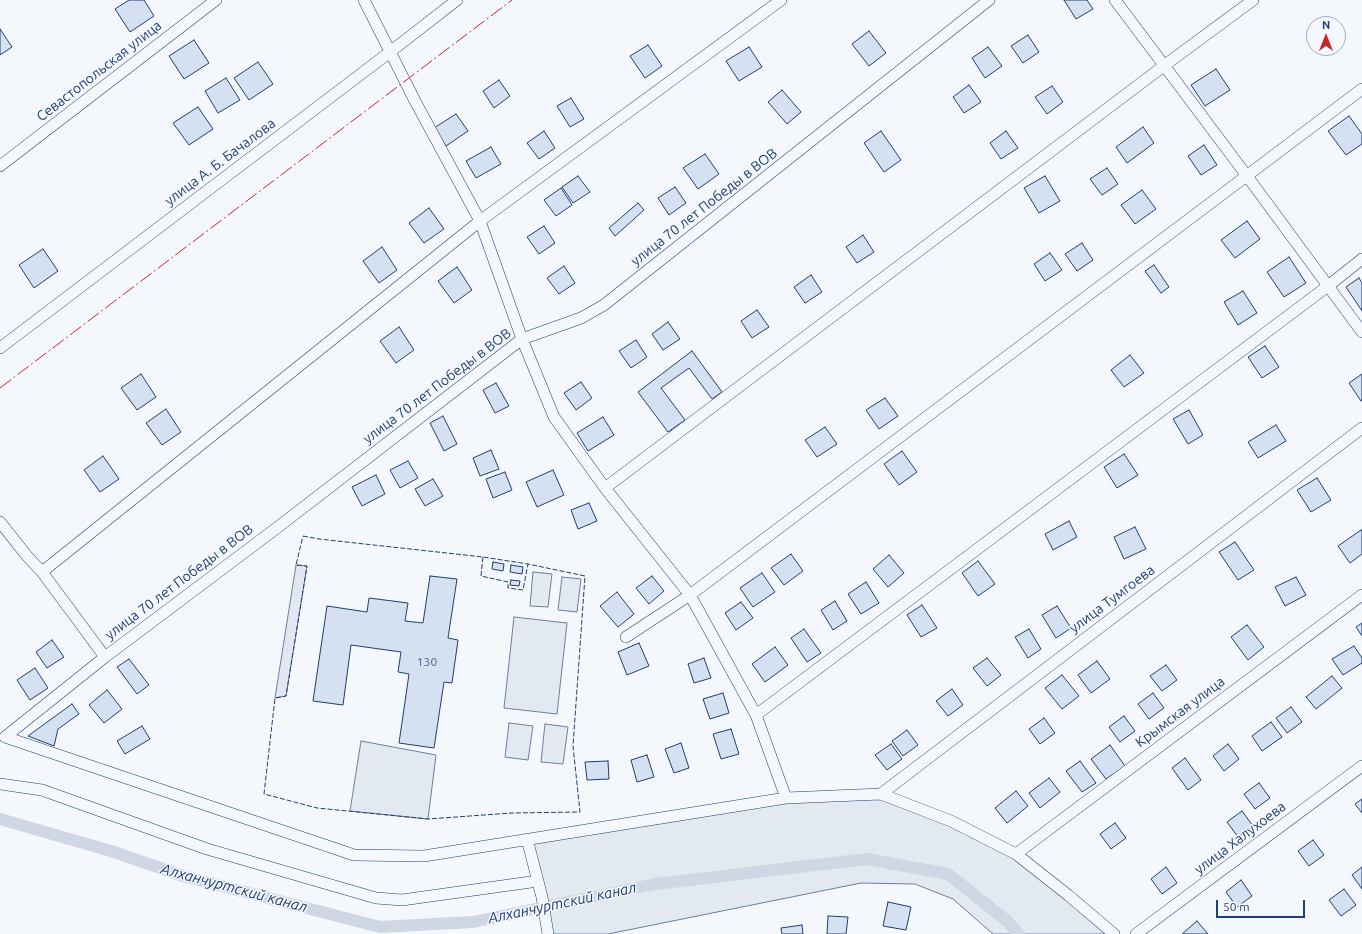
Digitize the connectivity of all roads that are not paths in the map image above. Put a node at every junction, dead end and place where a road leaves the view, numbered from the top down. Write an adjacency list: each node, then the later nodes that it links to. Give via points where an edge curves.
1 (216, 0): 11 (street, Севастопольская улица)
2 (364, 0): 8 (street)
3 (457, 0): 8 (street, улица А. Б. Бачалова)
4 (780, 0): 13 (street)
5 (989, 0): 17 (street, улица 70 лет Победы в ВОВ, via 604,305 582,318)
6 (1115, 0): 9 (street)
7 (1253, 0): 9 (street)
8 (390, 52): 13 (street); 18 (street, улица А. Б. Бачалова)
9 (1165, 65): 12 (street); 20 (street)
10 (1362, 89): 12 (street)
11 (0, 166)
12 (1247, 176): 15 (street); 23 (street)
13 (480, 221): 17 (street); 22 (street)
14 (1362, 259): 15 (street)
15 (1328, 286): 16 (street); 27 (street)
16 (1362, 332)
17 (522, 339): 20 (street, via 554,418); 26 (street, улица 70 лет Победы в ВОВ)
18 (0, 348)
19 (1362, 428): 30 (street, улица Тумгоева)
20 (605, 488): 23 (street)
21 (0, 522): 22 (street)
22 (42, 572): 26 (street)
23 (690, 595): 25 (street); 27 (street)
24 (1362, 595): 33 (street, Крымская улица)
25 (626, 637)
26 (105, 657): 32 (street, улица 70 лет Победы в ВОВ, via 5,737 354,855 424,856)
27 (756, 714): 31 (street)
28 (1362, 766): 37 (street, улица Халухоева)
29 (0, 784): 34 (street, via 42,790 207,848 376,898 402,900)
30 (881, 794): 31 (street); 33 (street, via 951,821)
31 (786, 798): 32 (street)
32 (527, 839): 34 (street)
33 (1016, 854): 36 (street)
34 (538, 881): 35 (street)
35 (547, 930)
36 (1114, 934)
37 (1136, 934)

